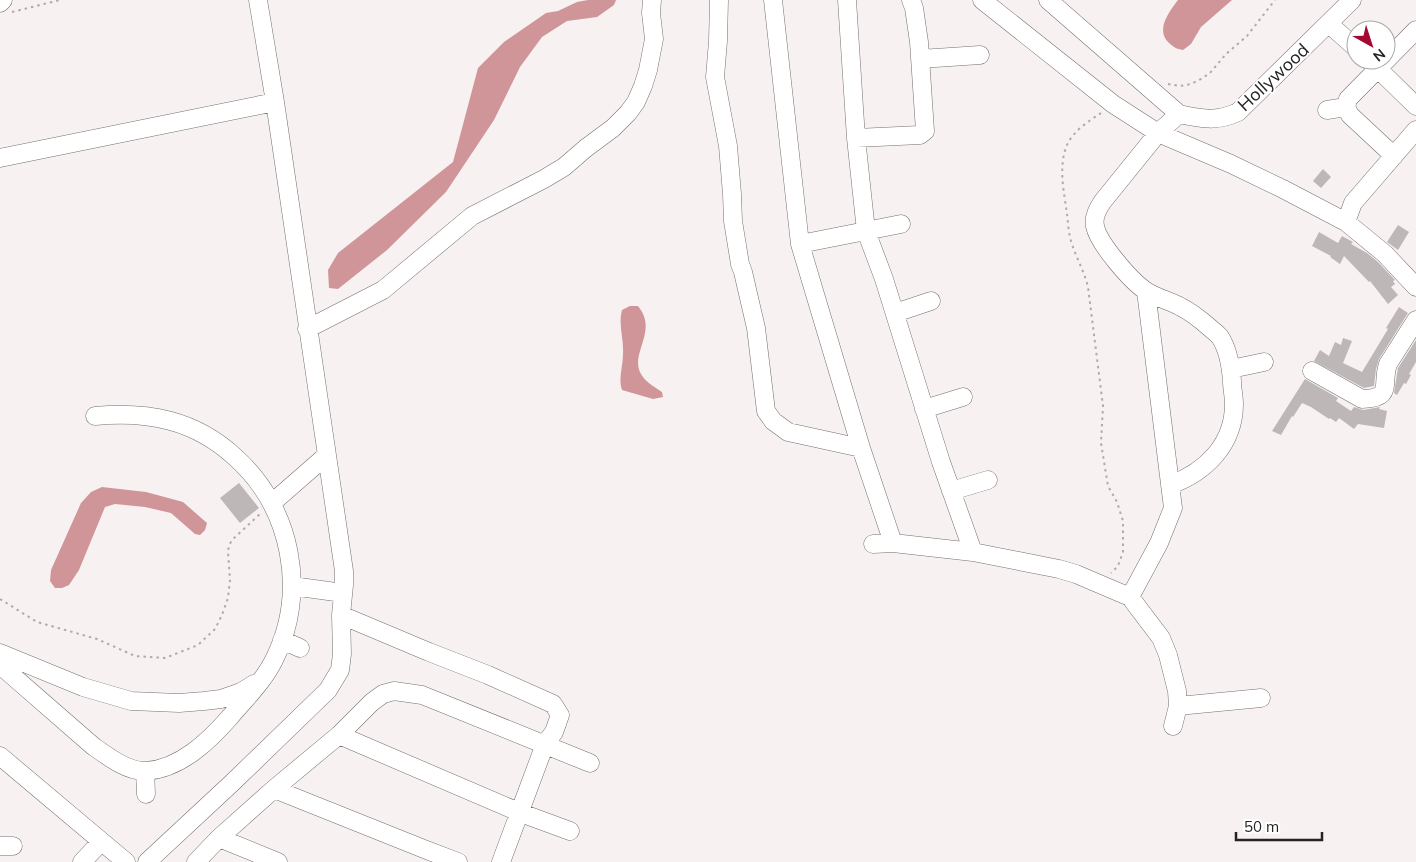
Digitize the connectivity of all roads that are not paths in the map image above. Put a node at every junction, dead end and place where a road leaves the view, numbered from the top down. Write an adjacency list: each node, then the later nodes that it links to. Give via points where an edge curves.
1 (258, 0): 18 (street)
2 (652, 0): 37 (street, via 654,39 643,86 636,102 613,128 564,167 472,216 383,290)
3 (719, 0): 44 (street, via 715,77 728,146 732,221 756,328 766,410 788,432)
4 (774, 0): 31 (street)
5 (847, 0): 25 (street)
6 (911, 0): 15 (street)
7 (982, 0): 24 (street, via 1113,104)
8 (1048, 0): 22 (street)
9 (1352, 0): 10 (street, Hollywood)
10 (1329, 24): 12 (street); 22 (street, Hollywood, via 1238,112 1216,119)
11 (1416, 30): 13 (street)
12 (1346, 39)
13 (1396, 46)
14 (980, 55): 15 (street)
15 (920, 59): 25 (street, via 925,131 920,135)
16 (1370, 70): 20 (street, via 1348,99)
17 (1380, 70): 19 (street)
18 (275, 102): 27 (street); 37 (street)
19 (1416, 106)
20 (1346, 107): 21 (street); 26 (street, via 1350,115)
21 (1328, 110)
22 (1179, 114): 24 (street)
23 (1416, 130): 26 (street)
24 (1158, 133): 28 (street, via 1231,164); 33 (street, via 1102,201 1096,212 1095,225 1100,239 1120,266)
25 (856, 138): 30 (street)
26 (1394, 156): 28 (street, via 1353,203)
27 (0, 158)
28 (1346, 222): 32 (street, via 1385,254)
29 (901, 224): 30 (street)
30 (866, 231): 31 (street); 35 (street)
31 (800, 244): 44 (street)
32 (1416, 288)
33 (1146, 291): 39 (street, via 1183,308 1206,324 1220,337); 47 (street)
34 (931, 301): 35 (street)
35 (895, 313): 42 (street)
36 (1416, 320): 40 (street, via 1388,364 1385,389 1380,395 1362,399)
37 (308, 329): 45 (street)
38 (1264, 362): 39 (street)
39 (1231, 369): 47 (street, via 1234,405 1226,440 1213,459 1196,473)
40 (1312, 371)
41 (963, 397): 42 (street)
42 (924, 409): 48 (street)
43 (95, 416): 49 (street, via 142,415 165,419 208,436 245,465)
44 (861, 448): 50 (street)
45 (327, 455): 49 (street); 54 (street, via 344,571)
46 (988, 480): 48 (street)
47 (1170, 485): 55 (street, via 1173,508)
48 (951, 491): 52 (street)
49 (272, 503): 53 (street, via 288,543)
50 (893, 543): 51 (street); 52 (street)
51 (873, 544)
52 (973, 552): 55 (street, via 1060,569)
53 (292, 586): 54 (street); 57 (street, via 290,614)
54 (344, 593): 56 (street)
55 (1130, 597): 63 (street, via 1161,638 1168,655)
56 (341, 615): 66 (street, via 553,704 560,715); 79 (street, via 340,670 328,690)
57 (282, 640): 58 (street); 61 (street)
58 (300, 648)
59 (0, 653): 61 (street, via 83,687 131,701 179,703 222,699)
60 (0, 665): 69 (street, via 108,758)
61 (263, 679): 69 (street, via 224,724 186,758)
62 (1261, 698): 63 (street)
63 (1178, 706): 64 (street)
64 (1173, 726)
65 (339, 734): 66 (street, via 372,702 394,691 422,695); 70 (street); 72 (street)
66 (546, 744): 68 (street); 72 (street)
67 (0, 756): 75 (street)
68 (590, 763)
69 (145, 772): 71 (street)
70 (274, 789): 74 (street); 76 (street)
71 (146, 794)
72 (520, 813): 73 (street); 83 (street)
73 (570, 831)
74 (219, 838): 80 (street); 81 (street)
75 (101, 842): 77 (street); 78 (street)
76 (421, 856): 82 (street)
77 (82, 862)
78 (126, 862)
79 (147, 862)
80 (196, 862)
81 (278, 862)
82 (458, 862)
83 (501, 862)

